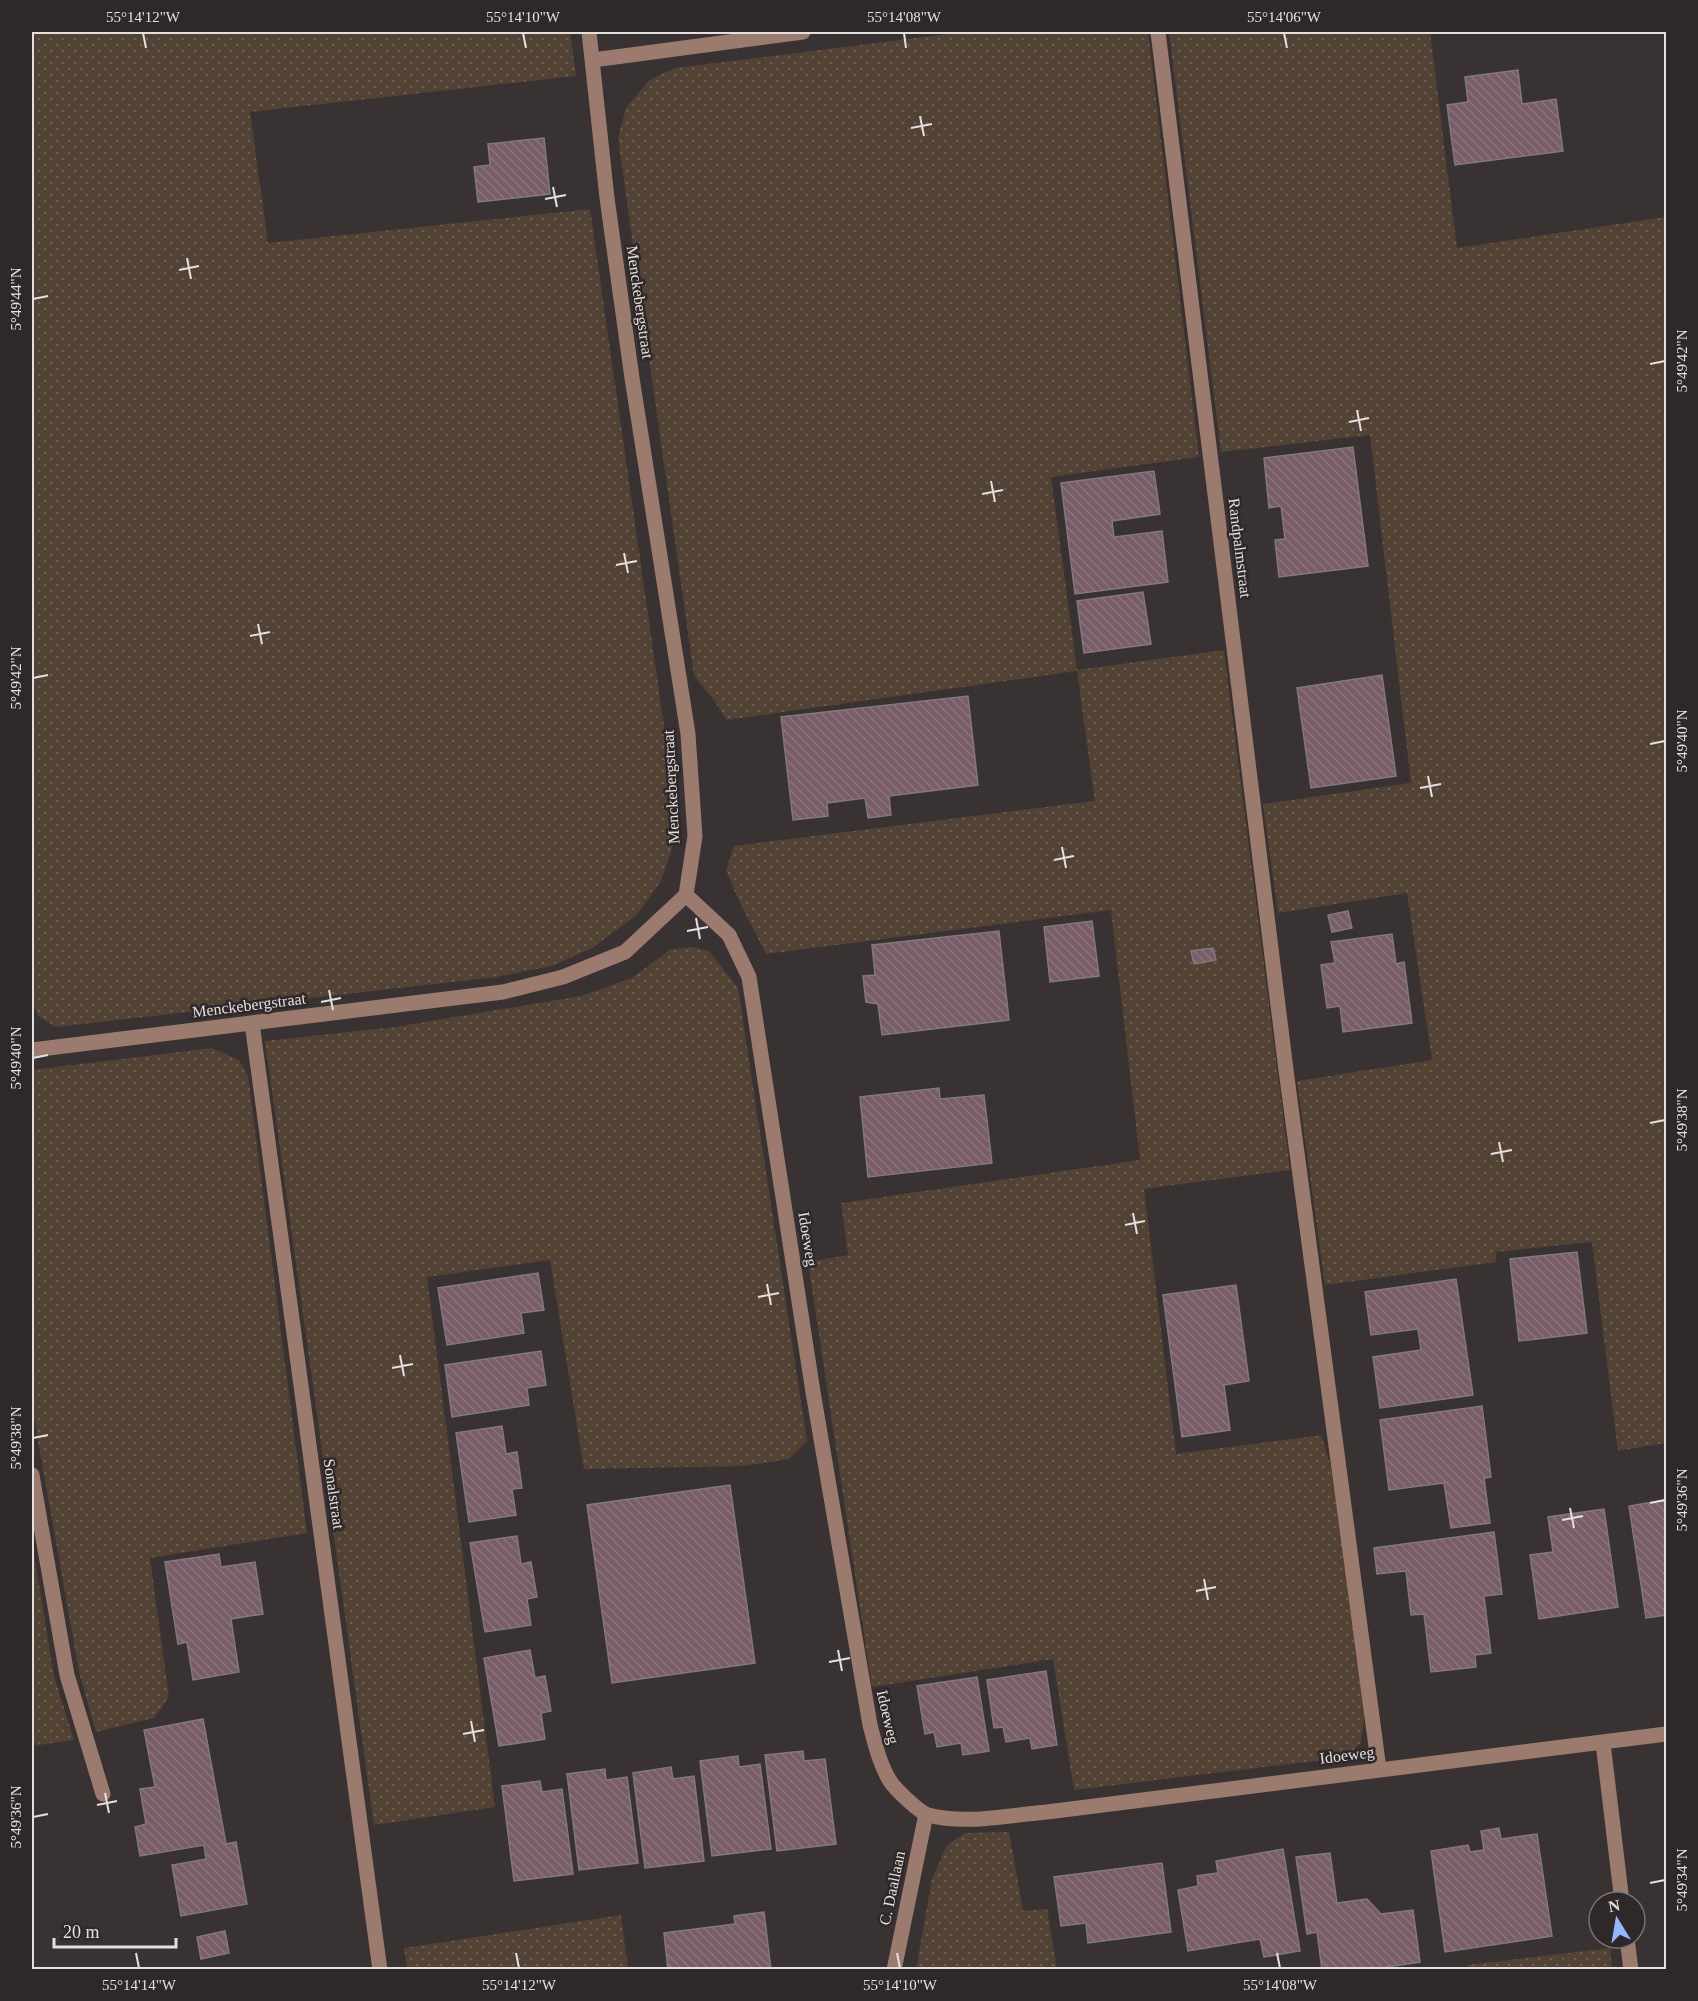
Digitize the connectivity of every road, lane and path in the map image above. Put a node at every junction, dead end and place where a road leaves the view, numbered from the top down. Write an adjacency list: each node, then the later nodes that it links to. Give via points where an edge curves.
1 (589, 32): 4 (street, Menckebergstraat)
2 (803, 32): 4 (street)
3 (1158, 32): 11 (street, Randpalmstraat, via 1286,1070)
4 (593, 60): 5 (street, Menckebergstraat, via 632,378 688,734 695,836)
5 (686, 895): 6 (street, Menckebergstraat, via 625,952 563,977 503,992); 13 (street, Idoeweg, via 729,935 749,977 813,1392 870,1725 891,1782)
6 (252, 1023): 7 (street, Menckebergstraat); 16 (street, Sonalstraat)
7 (32, 1050)
8 (32, 1475): 12 (street, via 67,1675)
9 (1666, 1734): 10 (street, Idoeweg)
10 (1602, 1743): 11 (street, Idoeweg); 14 (street)
11 (1379, 1769): 13 (street, Idoeweg, via 966,1820)
12 (104, 1794)
13 (926, 1814): 17 (street, C. Daallaan)
14 (1620, 1890)
15 (1628, 1950): 18 (street)
16 (381, 1970)
17 (894, 1970)
18 (1631, 1970)

